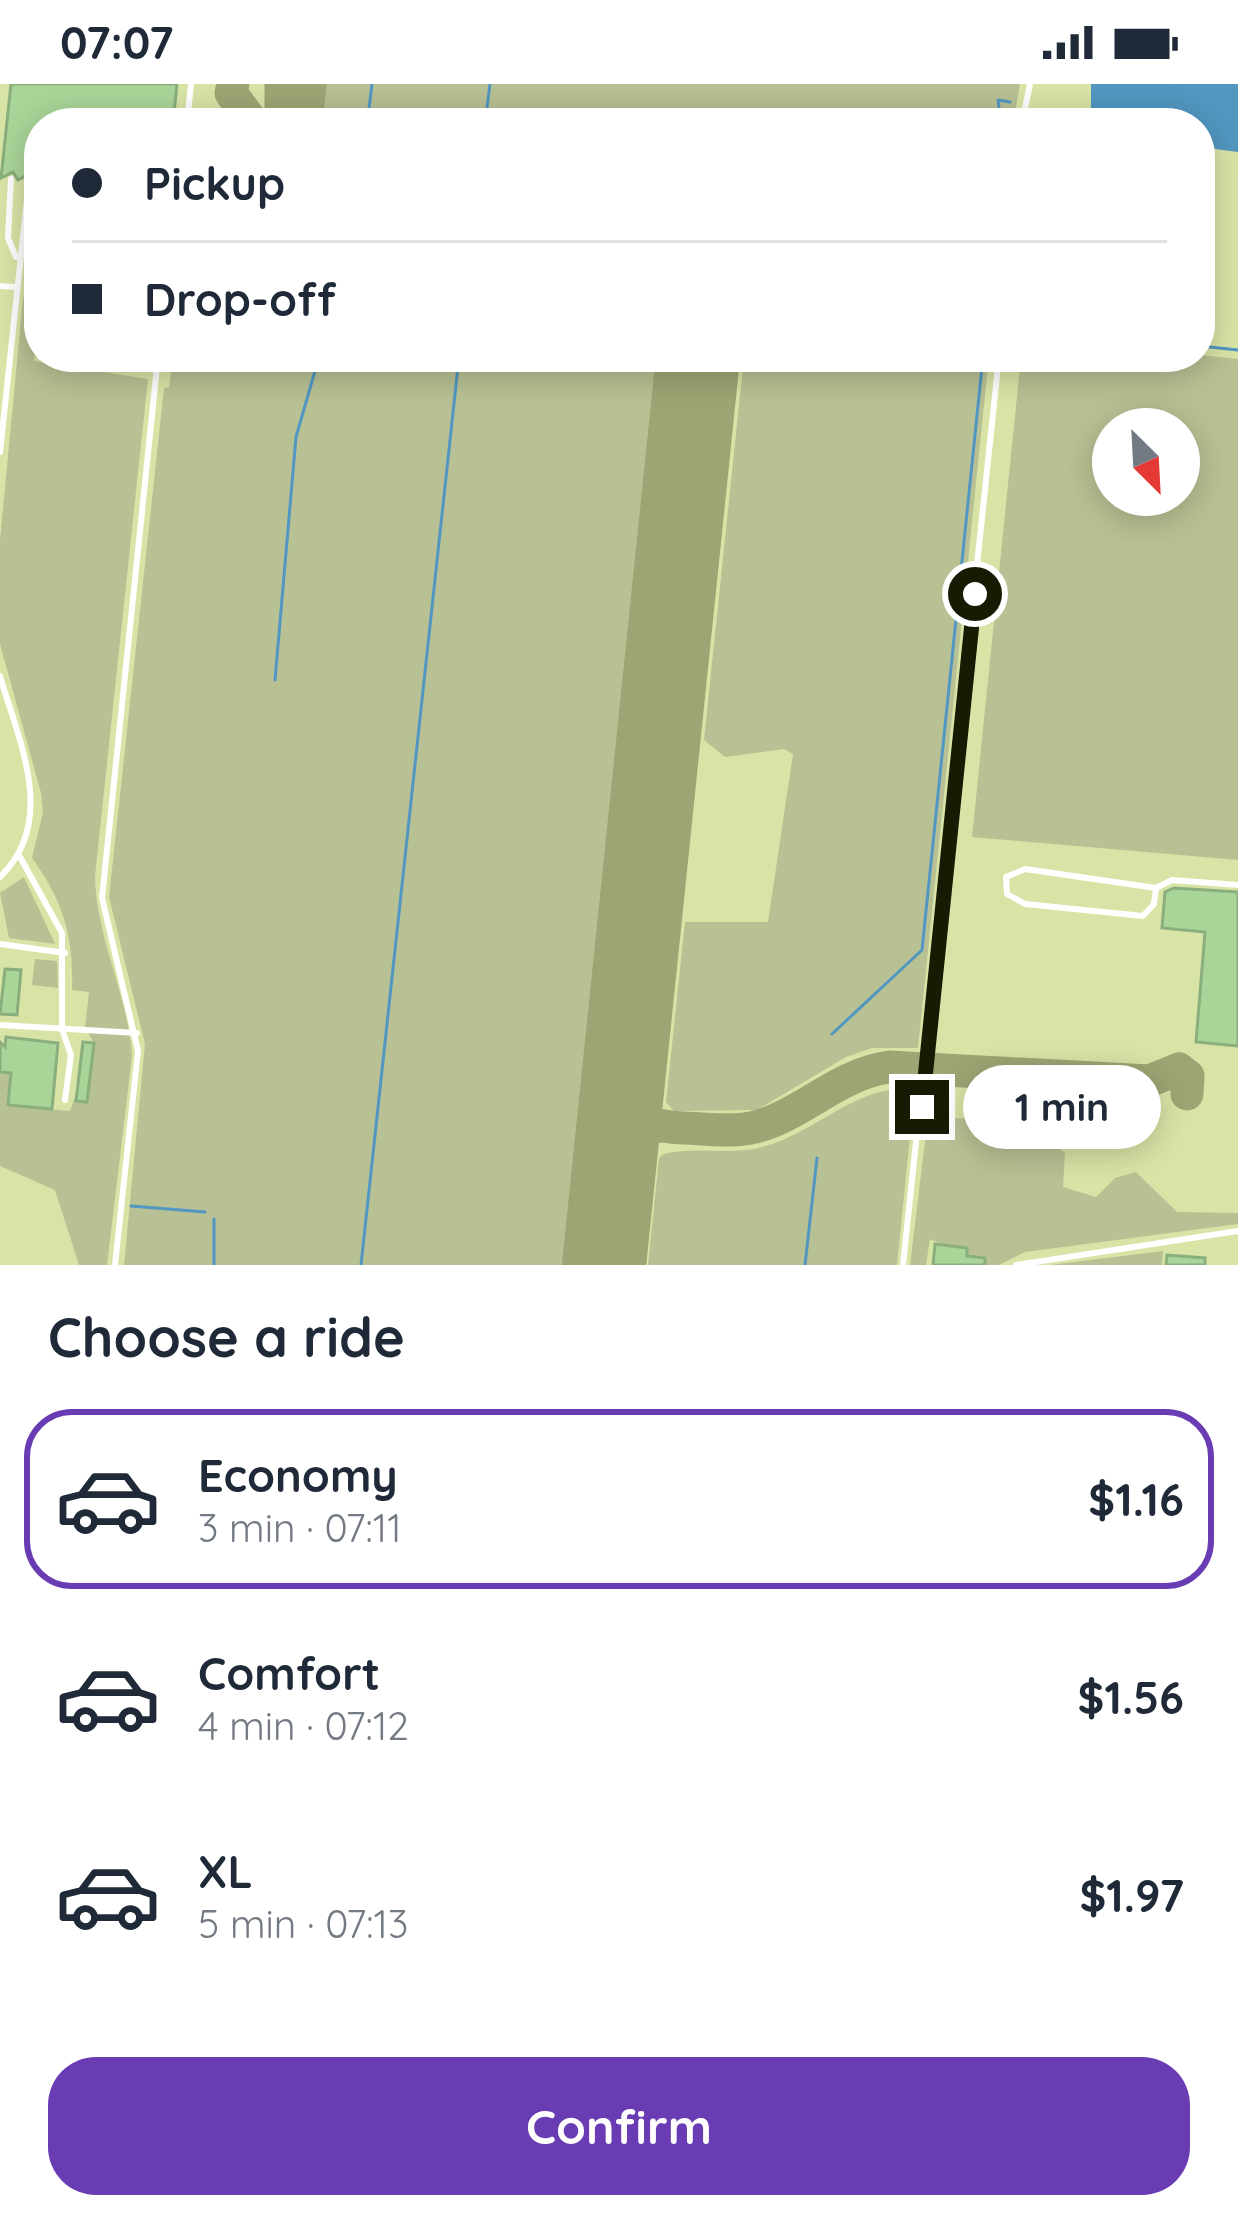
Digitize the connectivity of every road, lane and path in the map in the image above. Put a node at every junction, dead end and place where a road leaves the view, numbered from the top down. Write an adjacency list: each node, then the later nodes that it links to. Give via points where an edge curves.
1 (11, 179): 3 (lane, via 8,238)
2 (24, 217): 3 (lane)
3 (18, 260): 5 (lane)
4 (0, 286): 5 (lane)
5 (15, 287): 8 (lane)
6 (156, 372): 18 (lane, via 102,898)
7 (997, 372): 22 (lane)
8 (0, 452)
9 (0, 676): 10 (lane, via 32,803)
10 (20, 857): 11 (lane); 15 (lane, via 50,905)
11 (0, 878)
12 (1238, 885): 13 (lane, via 1172,880)
13 (1156, 888): 13 (lane, via 1143,916 1013,901 1006,877 1025,869)
14 (0, 944): 15 (lane)
15 (64, 953): 17 (lane)
16 (0, 1025): 17 (lane)
17 (62, 1030): 18 (lane); 19 (lane, via 71,1055)
18 (137, 1033): 21 (lane)
19 (65, 1100)
20 (1238, 1231): 23 (lane)
21 (115, 1265)
22 (903, 1265)
23 (1016, 1265)

